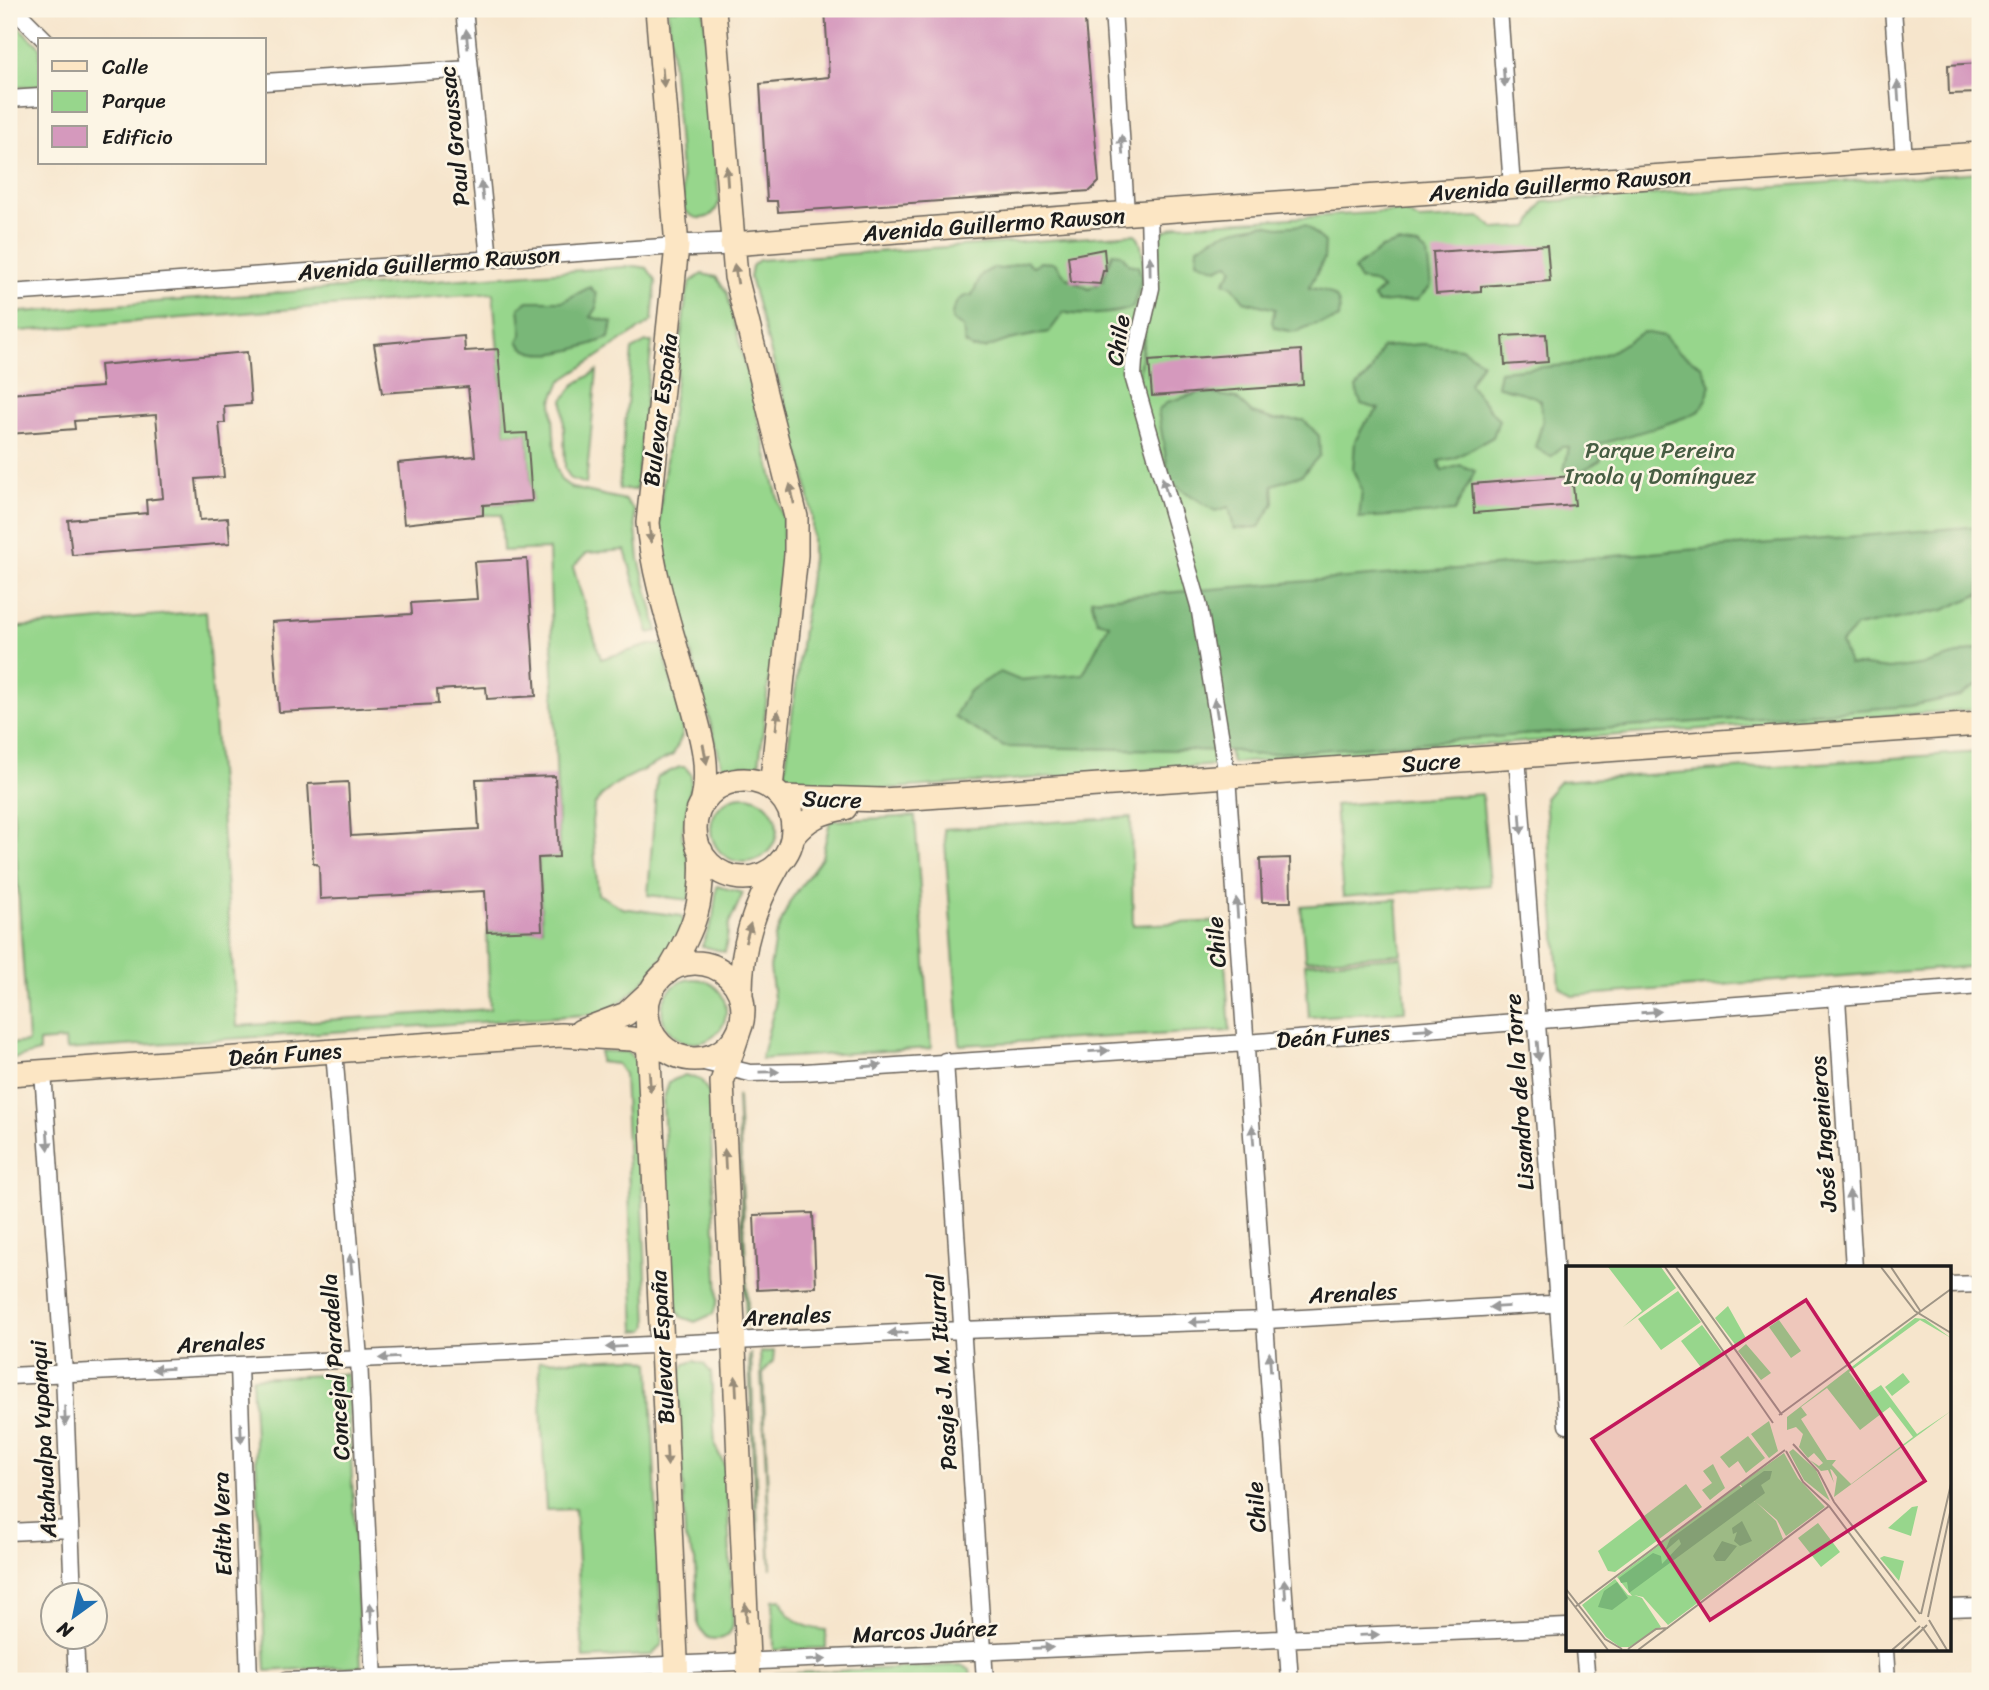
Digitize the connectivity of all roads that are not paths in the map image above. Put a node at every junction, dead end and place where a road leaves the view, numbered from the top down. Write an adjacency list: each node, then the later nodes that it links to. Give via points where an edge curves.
1 (13, 9): 8 (street)
2 (464, 9): 9 (street, Paul Groussac, one-way to 2)
3 (657, 9): 19 (main road, Bulevar España, one-way to 19)
4 (714, 9): 18 (main road, one-way to 4)
5 (1113, 9): 17 (street, one-way to 5)
6 (1499, 9): 15 (street, one-way to 15)
7 (1893, 9): 14 (street, one-way to 7)
8 (44, 38)
9 (470, 69): 10 (street); 20 (street, Paul Groussac, one-way to 9)
10 (266, 82)
11 (38, 97): 12 (street)
12 (9, 99)
13 (1980, 154): 14 (main road, Avenida Guillermo Rawson)
14 (1904, 159): 15 (main road, Avenida Guillermo Rawson)
15 (1512, 187): 16 (main road, Avenida Guillermo Rawson)
16 (1149, 212): 17 (main road, Avenida Guillermo Rawson); 24 (street, Chile, one-way to 16, via 1199,606 1133,376 1151,288)
17 (1126, 213): 18 (main road, Avenida Guillermo Rawson)
18 (732, 244): 19 (street, Avenida Guillermo Rawson); 25 (main road, one-way to 18, via 796,517 736,277)
19 (677, 246): 20 (street, Avenida Guillermo Rawson); 27 (main road, Bulevar España, one-way to 27, via 649,523 653,562 704,748 708,783)
20 (489, 259): 21 (street, Avenida Guillermo Rawson)
21 (9, 293)
22 (1980, 724): 23 (main road, Sucre)
23 (1517, 756): 24 (main road, Sucre); 35 (street, Lisandro de la Torre, one-way to 35)
24 (1227, 776): 26 (main road, Sucre); 38 (street, Chile, one-way to 24)
25 (776, 793): 26 (main road, Sucre); 27 (main road, via 746,780 733,781 720,786); 28 (main road, via 793,822)
26 (883, 800): 28 (main road, Sucre, via 819,814 804,822)
27 (702, 804): 29 (main road, via 696,819)
28 (793, 836): 30 (main road)
29 (701, 851): 30 (main road, via 722,872 736,877 766,873); 31 (main road, via 700,910)
30 (779, 864): 34 (main road, one-way to 30, via 740,970 747,935)
31 (660, 981): 34 (main road, via 689,964 712,967 731,980); 37 (main road, Deán Funes, via 612,1022); 40 (main road, Bulevar España, via 647,1014)
32 (1980, 986): 33 (street, Deán Funes)
33 (1837, 998): 35 (street, Deán Funes, one-way to 33); 45 (street, José Ingenieros, one-way to 33)
34 (741, 1000): 36 (main road)
35 (1536, 1020): 38 (street, Deán Funes, one-way to 35); 48 (street, Lisandro de la Torre, one-way to 48)
36 (740, 1028): 40 (main road, via 716,1054); 42 (main road)
37 (561, 1035): 39 (main road, Deán Funes); 40 (main road, Deán Funes)
38 (1246, 1042): 41 (street, Deán Funes, one-way to 38); 49 (street, Chile, one-way to 38)
39 (334, 1051): 43 (main road, Deán Funes); 53 (street, Concejal Paradella, one-way to 39)
40 (668, 1051): 42 (street, Deán Funes); 52 (main road, Bulevar España, one-way to 52)
41 (945, 1061): 42 (street, Deán Funes, one-way to 41, via 750,1073 804,1072); 50 (street, Pasaje J. M. Iturral)
42 (725, 1068): 51 (main road, one-way to 42)
43 (43, 1072): 44 (main road, Deán Funes); 55 (street, Atahualpa Yupanqui, one-way to 55)
44 (9, 1074)
45 (1854, 1266)
46 (1980, 1284): 47 (street)
47 (1951, 1285)
48 (1563, 1303): 49 (street, Arenales, one-way to 49); 57 (street, Lisandro de la Torre)
49 (1267, 1320): 50 (street, Arenales, one-way to 50); 64 (street, Chile, one-way to 49)
50 (961, 1330): 51 (street, Arenales, one-way to 51); 65 (street, Pasaje J. M. Iturral)
51 (734, 1341): 52 (street, Arenales); 69 (main road, one-way to 51)
52 (662, 1345): 53 (street, Arenales, one-way to 53); 70 (main road, Bulevar España, one-way to 70)
53 (359, 1360): 54 (street, Arenales); 71 (street, Concejal Paradella, one-way to 53)
54 (239, 1365): 55 (street, Arenales, one-way to 55); 73 (street, Edith Vera, one-way to 73)
55 (64, 1373): 56 (street, Arenales); 58 (street, Atahualpa Yupanqui, one-way to 58)
56 (9, 1376)
57 (1566, 1394)
58 (69, 1529): 59 (street); 60 (street, Atahualpa Yupanqui)
59 (9, 1532)
60 (72, 1582)
61 (1980, 1606): 62 (street)
62 (1951, 1608)
63 (1566, 1627): 64 (street, Marcos Juárez, one-way to 63)
64 (1288, 1638): 65 (street, Marcos Juárez, one-way to 64); 76 (street, Chile)
65 (983, 1651): 69 (street, Marcos Juárez, one-way to 65); 75 (street, Pasaje J. M. Iturral)
66 (76, 1652): 72 (street)
67 (1584, 1652): 77 (street)
68 (1885, 1652): 78 (street)
69 (749, 1672): 70 (street, Marcos Juárez)
70 (676, 1673): 71 (street, Marcos Juárez)
71 (374, 1679): 74 (street, Marcos Juárez)
72 (77, 1681)
73 (249, 1681)
74 (286, 1681)
75 (985, 1681)
76 (1290, 1681)
77 (1587, 1681)
78 (1887, 1681)

